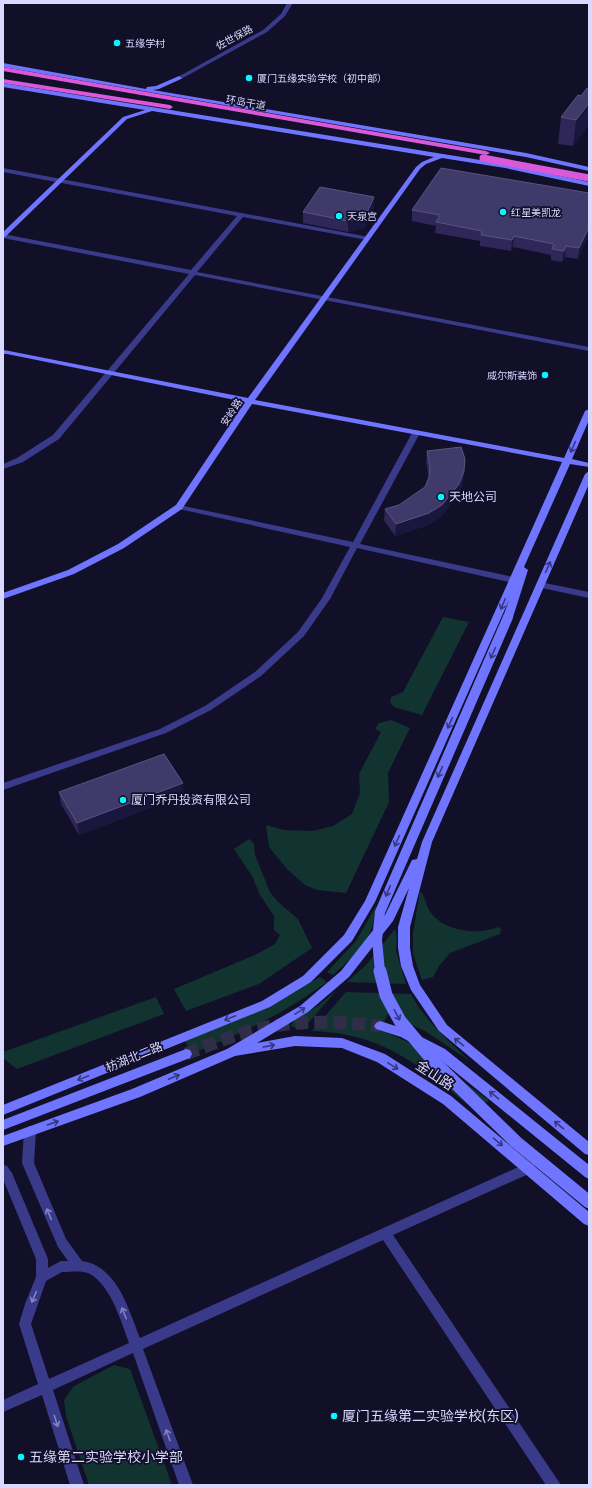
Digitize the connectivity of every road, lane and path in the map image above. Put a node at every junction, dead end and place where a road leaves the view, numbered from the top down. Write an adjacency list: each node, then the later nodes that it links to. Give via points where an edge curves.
1 (290, 3): 6 (street, 佐世保路, via 283,15 265,31)
2 (3, 65): 11 (main road)
3 (6, 70): 4 (highway, via 12,74); 5 (highway, 环岛干道)
4 (3, 77)
5 (47, 77): 10 (highway, via 38,82); 19 (highway, 环岛干道)
6 (179, 78): 11 (main road, via 157,88); 13 (main road, via 173,88 176,93)
7 (3, 81): 10 (highway, 环岛干道)
8 (3, 85): 9 (highway)
9 (12, 86): 12 (highway); 14 (main road)
10 (44, 87): 12 (highway, 环岛干道)
11 (137, 89): 13 (main road)
12 (94, 95): 19 (highway, 环岛干道)
13 (187, 98): 21 (main road, via 526,155)
14 (120, 103): 15 (main road); 16 (main road, via 125,109)
15 (156, 109): 16 (main road); 17 (main road)
16 (125, 118): 25 (main road)
17 (407, 151): 18 (main road); 20 (main road, via 415,154 419,160)
18 (441, 156): 20 (main road, via 424,162); 26 (main road)
19 (485, 156): 23 (highway); 24 (highway, bridge)
20 (418, 168): 29 (main road, 安岭路)
21 (589, 169)
22 (3, 170): 25 (street)
23 (589, 174)
24 (589, 178)
25 (61, 181): 27 (street); 28 (main road)
26 (589, 184)
27 (241, 215): 29 (street); 30 (street)
28 (3, 236): 30 (street)
29 (367, 238): 31 (main road, 安岭路)
30 (193, 273): 31 (street); 34 (street)
31 (324, 299): 32 (street); 35 (main road, 安岭路)
32 (589, 349)
33 (4, 351): 34 (main road)
34 (110, 374): 35 (main road); 40 (street, via 56,438 20,460)
35 (250, 402): 37 (main road); 42 (main road, 安岭路)
36 (589, 411): 38 (main road, one-way to 38)
37 (416, 433): 38 (main road); 44 (street)
38 (567, 461): 39 (main road); 43 (main road)
39 (589, 465)
40 (3, 467)
41 (589, 474): 46 (main road, one-way to 41)
42 (179, 507): 44 (street); 48 (main road, 安岭路, via 121,546 71,572)
43 (537, 532): 45 (main road, 枋湖北二路); 62 (main road, one-way to 62, bridge, via 508,617 380,912 378,967 386,995 400,1021 436,1064 516,1142)
44 (355, 544): 45 (street); 49 (street, via 326,599 301,634 258,674 208,708 163,731)
45 (513, 580): 54 (main road, 枋湖北二路, one-way to 54, via 370,902 348,938 307,979 266,1004)
46 (540, 585): 47 (street); 50 (main road)
47 (589, 595)
48 (3, 596)
49 (3, 787)
50 (426, 842): 52 (main road, one-way to 50, via 304,1009 345,974 390,918); 58 (main road, one-way to 50, via 443,1028 415,987 407,966 404,927)
51 (380, 1026): 61 (main road, one-way to 51, via 441,1053 404,1033)
52 (231, 1053): 56 (main road, one-way to 52, via 136,1093); 59 (main road, 金山路, one-way to 59, via 295,1041 342,1043 381,1058 447,1100)
53 (186, 1054): 55 (main road)
54 (3, 1110)
55 (3, 1125)
56 (30, 1131): 57 (main road); 65 (street, one-way to 56, via 62,1243 28,1163)
57 (3, 1141)
58 (589, 1150)
59 (529, 1168): 63 (main road, 金山路); 64 (street)
60 (3, 1170): 66 (street, via 42,1259)
61 (589, 1173)
62 (589, 1202)
63 (589, 1220)
64 (386, 1233): 67 (street); 72 (street)
65 (78, 1266): 66 (street, via 62,1267); 67 (street, one-way to 65, via 123,1309 106,1280 92,1269)
66 (42, 1277): 68 (street, one-way to 68, via 26,1324)
67 (136, 1347): 68 (street); 71 (street, one-way to 67)
68 (45, 1387): 69 (street); 70 (street, one-way to 70)
69 (3, 1406)
70 (77, 1485)
71 (186, 1485)
72 (554, 1485)

